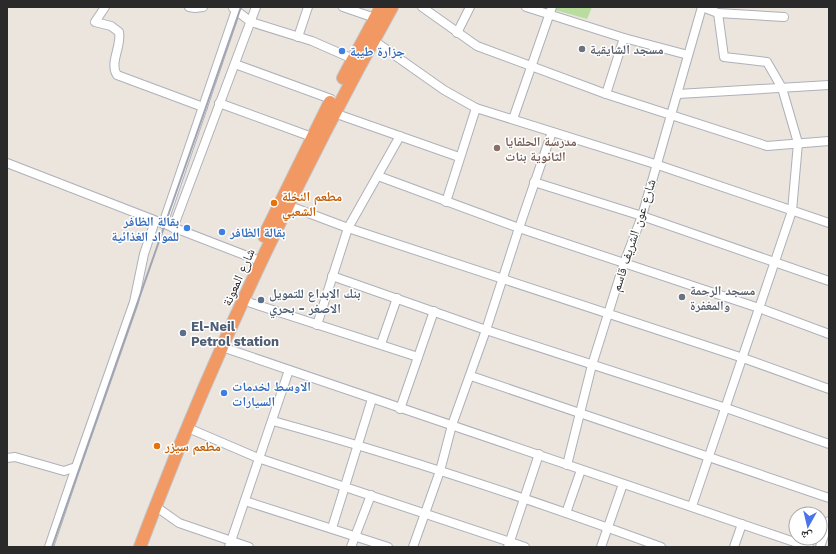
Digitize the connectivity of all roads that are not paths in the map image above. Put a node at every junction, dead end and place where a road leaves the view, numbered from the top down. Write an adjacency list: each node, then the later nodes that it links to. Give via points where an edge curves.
1 (105, 7): 33 (street, via 96,22 111,26 119,32 114,66 117,75)
2 (189, 7): 3 (street)
3 (203, 7)
4 (256, 7): 18 (street)
5 (308, 7): 20 (street)
6 (343, 7): 17 (street)
7 (380, 7): 17 (highway, شارع المعونة)
8 (392, 7): 22 (highway, شارع المعونة)
9 (422, 7): 19 (street)
10 (470, 7): 19 (street)
11 (526, 7): 14 (street)
12 (702, 7): 15 (street); 23 (street, شارع عون الشريف قاسم)
13 (235, 8): 18 (street); 33 (street)
14 (550, 11): 21 (street); 26 (street)
15 (718, 13): 16 (street); 28 (street, via 724,57 767,62)
16 (784, 16)
17 (375, 18): 24 (highway, شارع المعونة)
18 (251, 22): 20 (street); 25 (street)
19 (457, 33): 26 (street, via 477,46)
20 (298, 37): 24 (street)
21 (624, 38): 23 (street); 29 (street)
22 (373, 40): 34 (street, via 444,90); 35 (highway, شارع المعونة)
23 (688, 55): 30 (street, شارع عون الشريف قاسم)
24 (353, 59): 31 (highway, شارع المعونة)
25 (235, 64): 31 (street); 32 (street)
26 (531, 67): 29 (street); 37 (street)
27 (829, 85): 28 (street)
28 (782, 88): 30 (street); 42 (street)
29 (606, 94): 36 (street)
30 (678, 94): 36 (street, شارع عون الشريف قاسم)
31 (331, 99): 40 (highway, شارع المعونة)
32 (219, 104): 40 (street); 54 (street)
33 (203, 106): 52 (street)
34 (476, 108): 37 (street); 43 (street)
35 (334, 113): 39 (street); 49 (highway, شارع المعونة)
36 (671, 115): 42 (street, via 767,146); 45 (street, شارع عون الشريف قاسم)
37 (513, 118): 38 (street)
38 (552, 132): 45 (street); 47 (street)
39 (400, 136): 43 (street); 46 (street)
40 (312, 137): 57 (highway, شارع المعونة)
41 (829, 141): 42 (street)
42 (798, 143): 50 (street)
43 (459, 158): 48 (street)
44 (7, 163): 52 (street)
45 (655, 164): 50 (street); 51 (street, شارع عون الشريف قاسم)
46 (378, 176): 48 (street); 55 (street)
47 (534, 182): 51 (street); 56 (street)
48 (446, 202): 56 (street)
49 (287, 205): 55 (street); 57 (highway, شارع المعونة)
50 (792, 211): 53 (street); 59 (street)
51 (642, 216): 58 (street, شارع عون الشريف قاسم); 59 (street)
52 (159, 222): 54 (street); 93 (street, via 144,254 134,302)
53 (829, 223)
54 (173, 228): 57 (street)
55 (348, 228): 60 (street); 61 (street)
56 (519, 228): 58 (street); 61 (street)
57 (257, 259): 64 (highway, شارع المعونة); 114 (highway, شارع المعونة, via 209,356)
58 (624, 263): 65 (street); 67 (street, شارع عون الشريف قاسم)
59 (775, 263): 62 (street); 65 (street)
60 (332, 276): 63 (street); 68 (street)
61 (503, 279): 67 (street); 69 (street)
62 (829, 281)
63 (397, 298): 66 (street); 71 (street)
64 (244, 299): 68 (street); 72 (highway, شارع المعونة)
65 (759, 308): 70 (street); 74 (street)
66 (434, 311): 69 (street); 73 (street)
67 (608, 314): 74 (street); 75 (street, شارع عون الشريف قاسم)
68 (317, 324): 71 (street)
69 (486, 330): 75 (street); 77 (street)
70 (829, 334)
71 (381, 344): 73 (street)
72 (222, 348): 76 (street); 85 (highway, شارع المعونة)
73 (418, 357): 81 (street)
74 (743, 358): 78 (street); 80 (street)
75 (592, 364): 80 (street); 82 (street, شارع عون الشريف قاسم)
76 (289, 370): 79 (street); 83 (street)
77 (470, 376): 82 (street); 84 (street)
78 (829, 388)
79 (372, 400): 81 (street); 86 (street)
80 (726, 408): 87 (street); 89 (street)
81 (400, 409): 84 (street)
82 (580, 412): 89 (street); 92 (street, شارع عون الشريف قاسم)
83 (273, 420): 86 (street); 91 (street)
84 (452, 425): 88 (street); 95 (street)
85 (188, 428): 91 (street); 102 (highway, شارع المعونة)
86 (358, 444): 95 (street); 97 (street)
87 (829, 444)
88 (539, 454): 92 (street); 100 (street)
89 (709, 456): 99 (street); 103 (street)
90 (7, 458): 93 (street, via 15,457 64,471)
91 (258, 458): 97 (street); 101 (street)
92 (567, 464): 94 (street)
93 (76, 467): 113 (street)
94 (581, 470): 96 (street); 105 (street)
95 (440, 471): 100 (street); 104 (street)
96 (623, 484): 103 (street); 108 (street)
97 (344, 486): 98 (street); 109 (street)
98 (370, 495): 104 (street); 110 (street)
99 (829, 498)
100 (524, 499): 105 (street); 112 (street)
101 (245, 501): 109 (street); 111 (street)
102 (156, 506): 111 (street, via 179,523); 115 (highway, شارع المعونة)
103 (692, 506): 107 (street)
104 (426, 513): 112 (street); 119 (street)
105 (566, 513): 108 (street)
106 (829, 521): 125 (street)
107 (742, 524): 123 (street); 124 (street)
108 (607, 527): 121 (street); 122 (street)
109 (332, 528): 110 (street)
110 (355, 536): 117 (street); 118 (street)
111 (230, 544): 116 (street)
112 (509, 544): 120 (street)
113 (49, 547)
114 (133, 547)
115 (140, 547)
116 (249, 547)
117 (351, 547)
118 (388, 547)
119 (413, 547)
120 (525, 547)
121 (601, 547)
122 (661, 547)
123 (734, 547)
124 (807, 547)
125 (820, 547)

